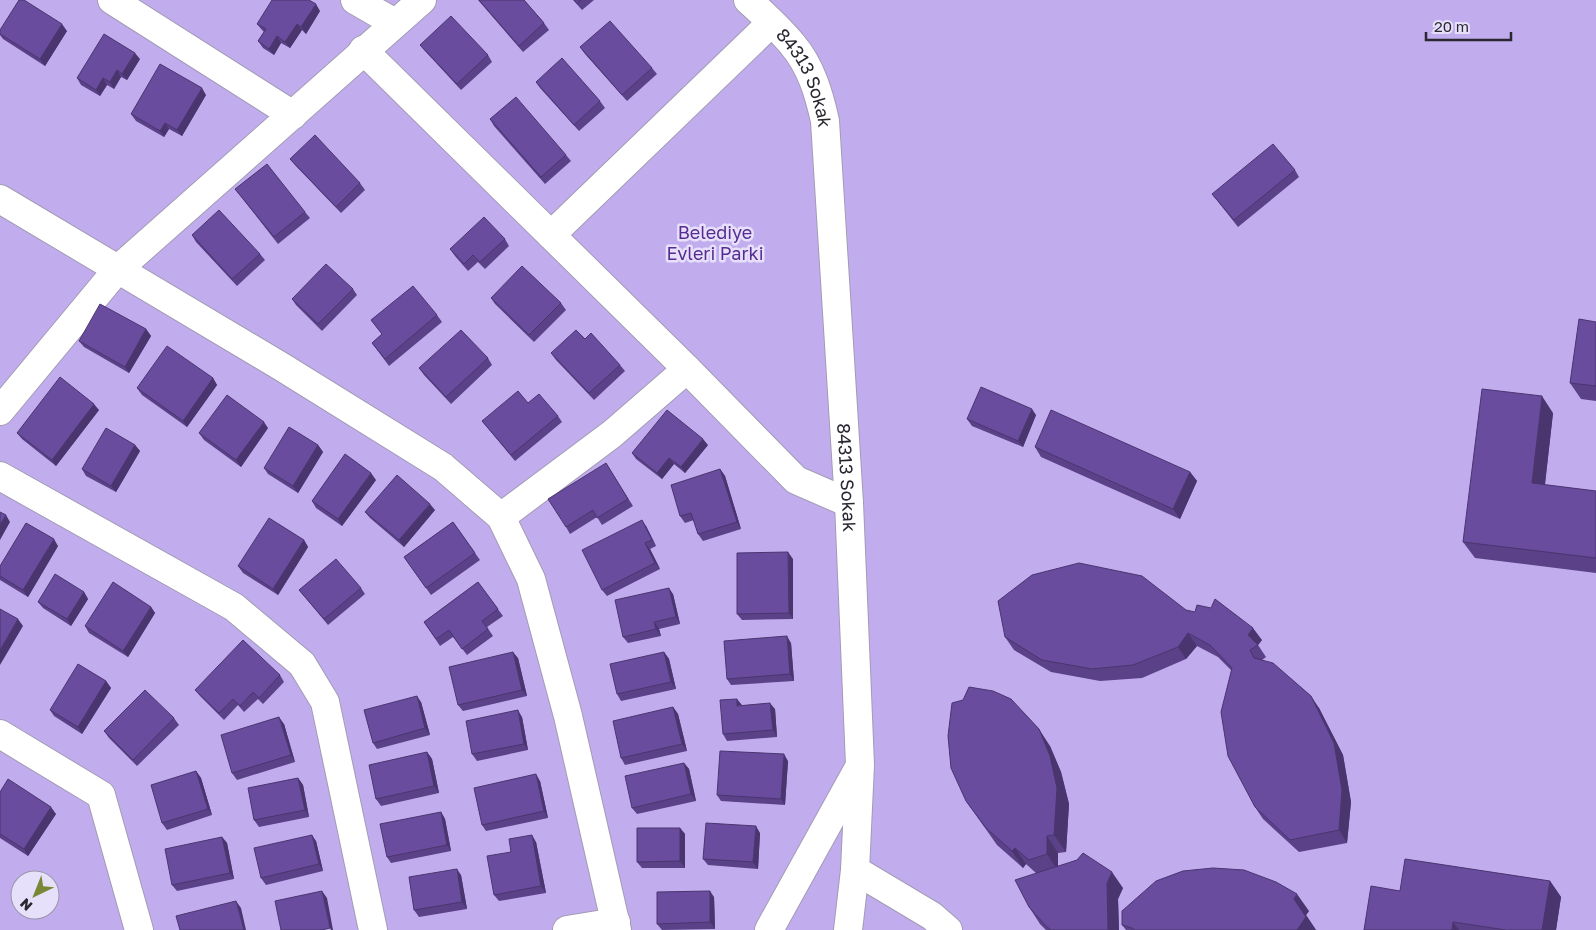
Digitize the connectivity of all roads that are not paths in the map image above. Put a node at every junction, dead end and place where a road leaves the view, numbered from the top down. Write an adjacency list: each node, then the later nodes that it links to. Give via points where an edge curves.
1 (112, 0): 8 (street)
2 (355, 0): 5 (street)
3 (422, 0): 5 (street)
4 (748, 0): 6 (street, 84313 Sokak)
5 (395, 23): 7 (street)
6 (771, 23): 10 (street); 15 (street, 84313 Sokak, via 793,45 810,71 826,121)
7 (363, 50): 8 (street); 10 (street)
8 (294, 115): 11 (street)
9 (0, 199): 11 (street)
10 (551, 235): 12 (street)
11 (117, 270): 13 (street); 16 (street, via 282,367 442,468)
12 (687, 369): 15 (street, via 796,480); 16 (street, via 612,434)
13 (0, 412)
14 (0, 476): 22 (street, via 234,607 302,664 325,702)
15 (849, 503): 18 (street, 84313 Sokak)
16 (501, 517): 20 (street, via 531,579 568,716)
17 (0, 734): 21 (street, via 101,795)
18 (860, 765): 19 (street, 84313 Sokak); 24 (street)
19 (855, 870): 25 (street, 84313 Sokak); 26 (street, via 932,916)
20 (616, 926): 23 (street)
21 (139, 930)
22 (373, 930)
23 (567, 930)
24 (769, 930)
25 (848, 930)
26 (948, 930)

